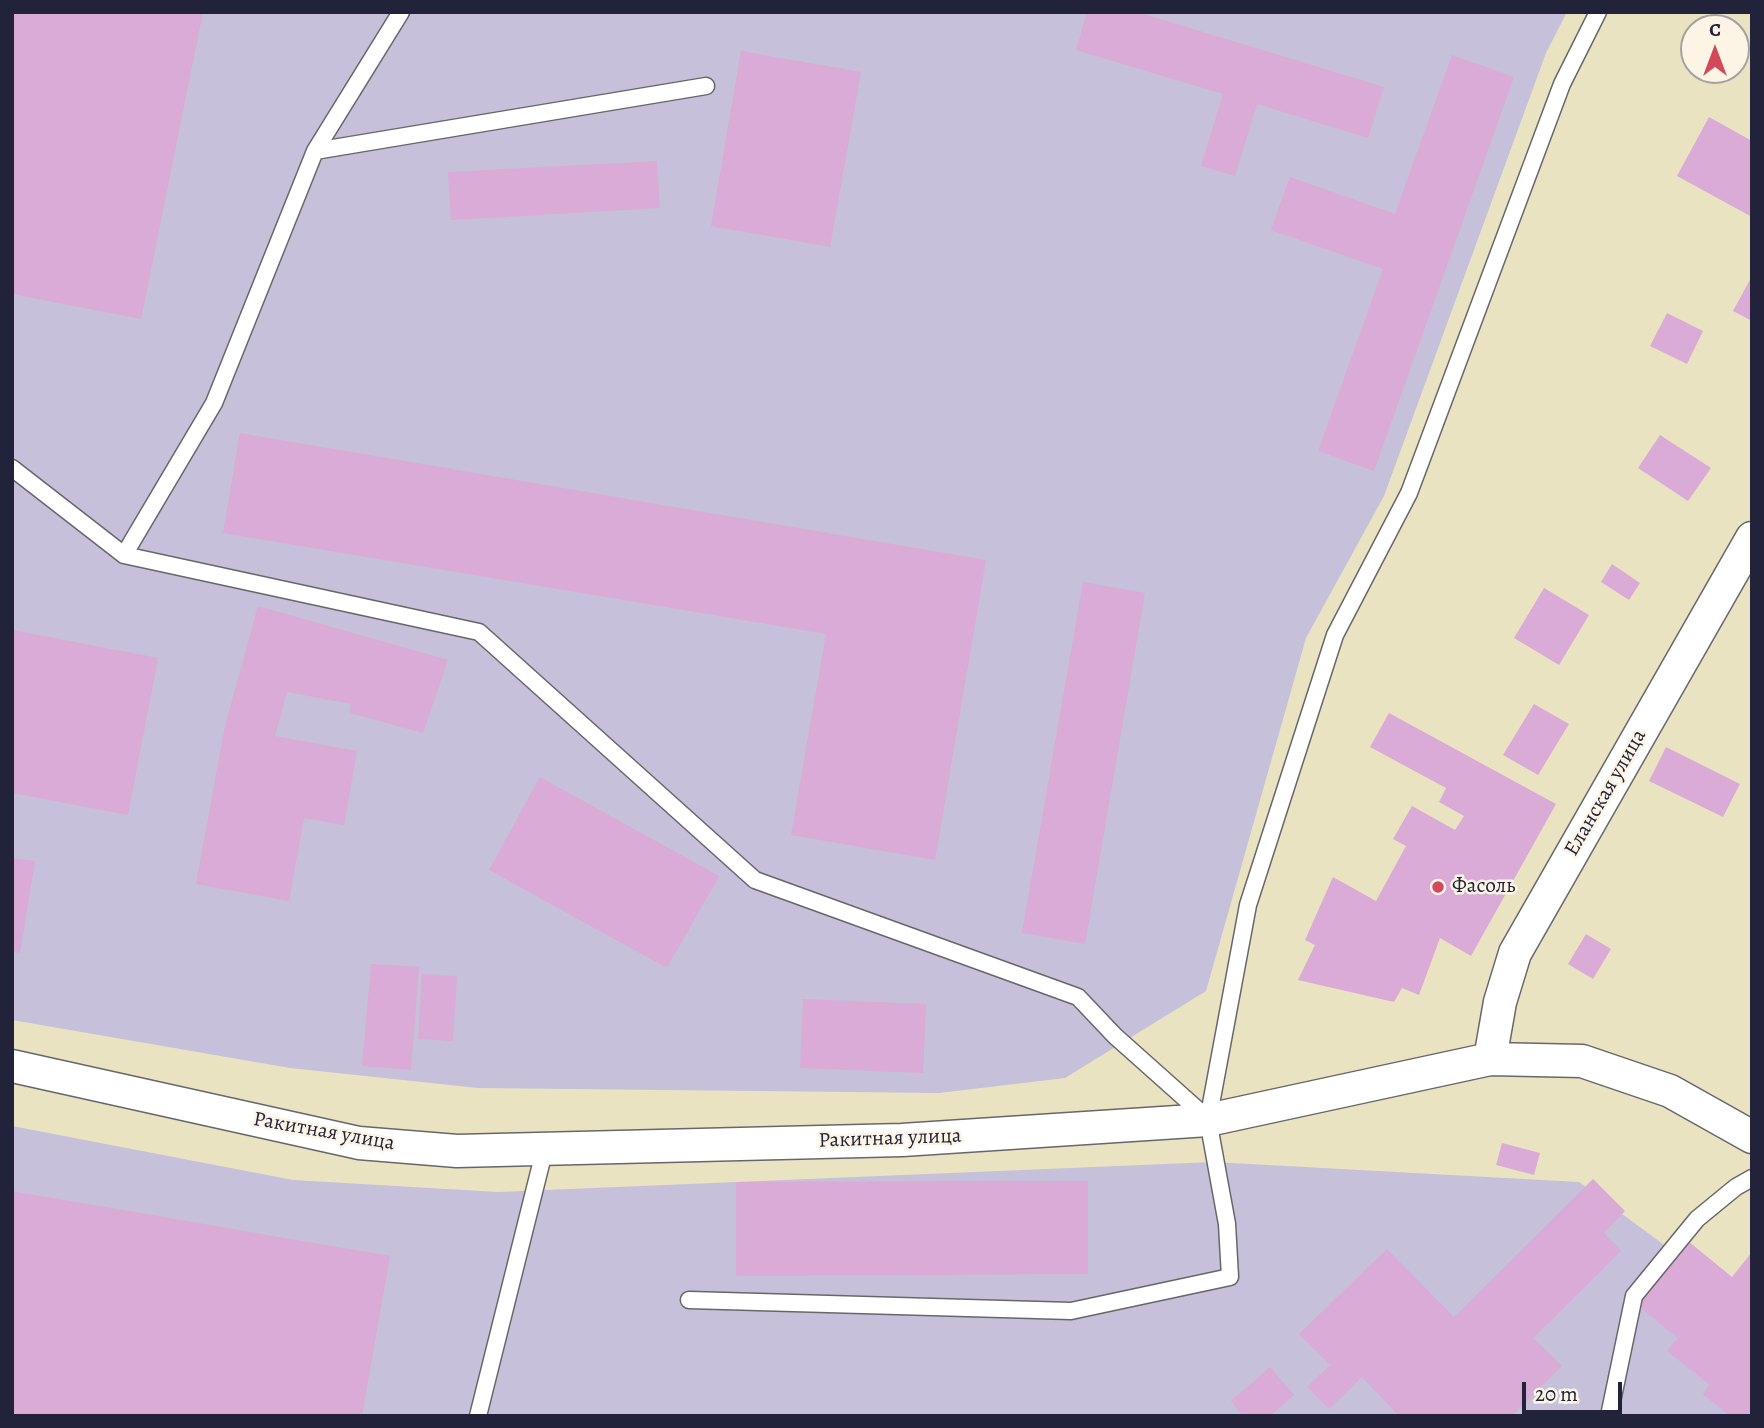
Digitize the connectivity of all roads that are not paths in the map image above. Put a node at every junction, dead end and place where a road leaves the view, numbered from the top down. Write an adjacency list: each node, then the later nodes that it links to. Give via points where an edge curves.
1 (401, 12): 4 (lane)
2 (1598, 12): 10 (lane, via 1562,84 1409,493 1335,635 1248,905)
3 (706, 86): 4 (lane)
4 (315, 151): 7 (lane, via 214,404)
5 (12, 468): 7 (lane)
6 (1752, 538): 8 (street, Еланская улица, via 1515,953)
7 (124, 555): 10 (lane, via 479,632 755,880 1078,997)
8 (1490, 1059): 10 (street, Ракитная улица); 11 (street, Ракитная улица, via 1582,1061 1670,1091)
9 (12, 1066): 12 (street, Ракитная улица, via 359,1143 457,1151)
10 (1208, 1120): 12 (street, Ракитная улица, via 902,1140); 14 (lane, via 1227,1224 1230,1277 1071,1311)
11 (1752, 1137)
12 (545, 1148): 15 (lane)
13 (1752, 1178): 16 (lane, via 1697,1219 1634,1296)
14 (689, 1300)
15 (478, 1416)
16 (1609, 1416)

